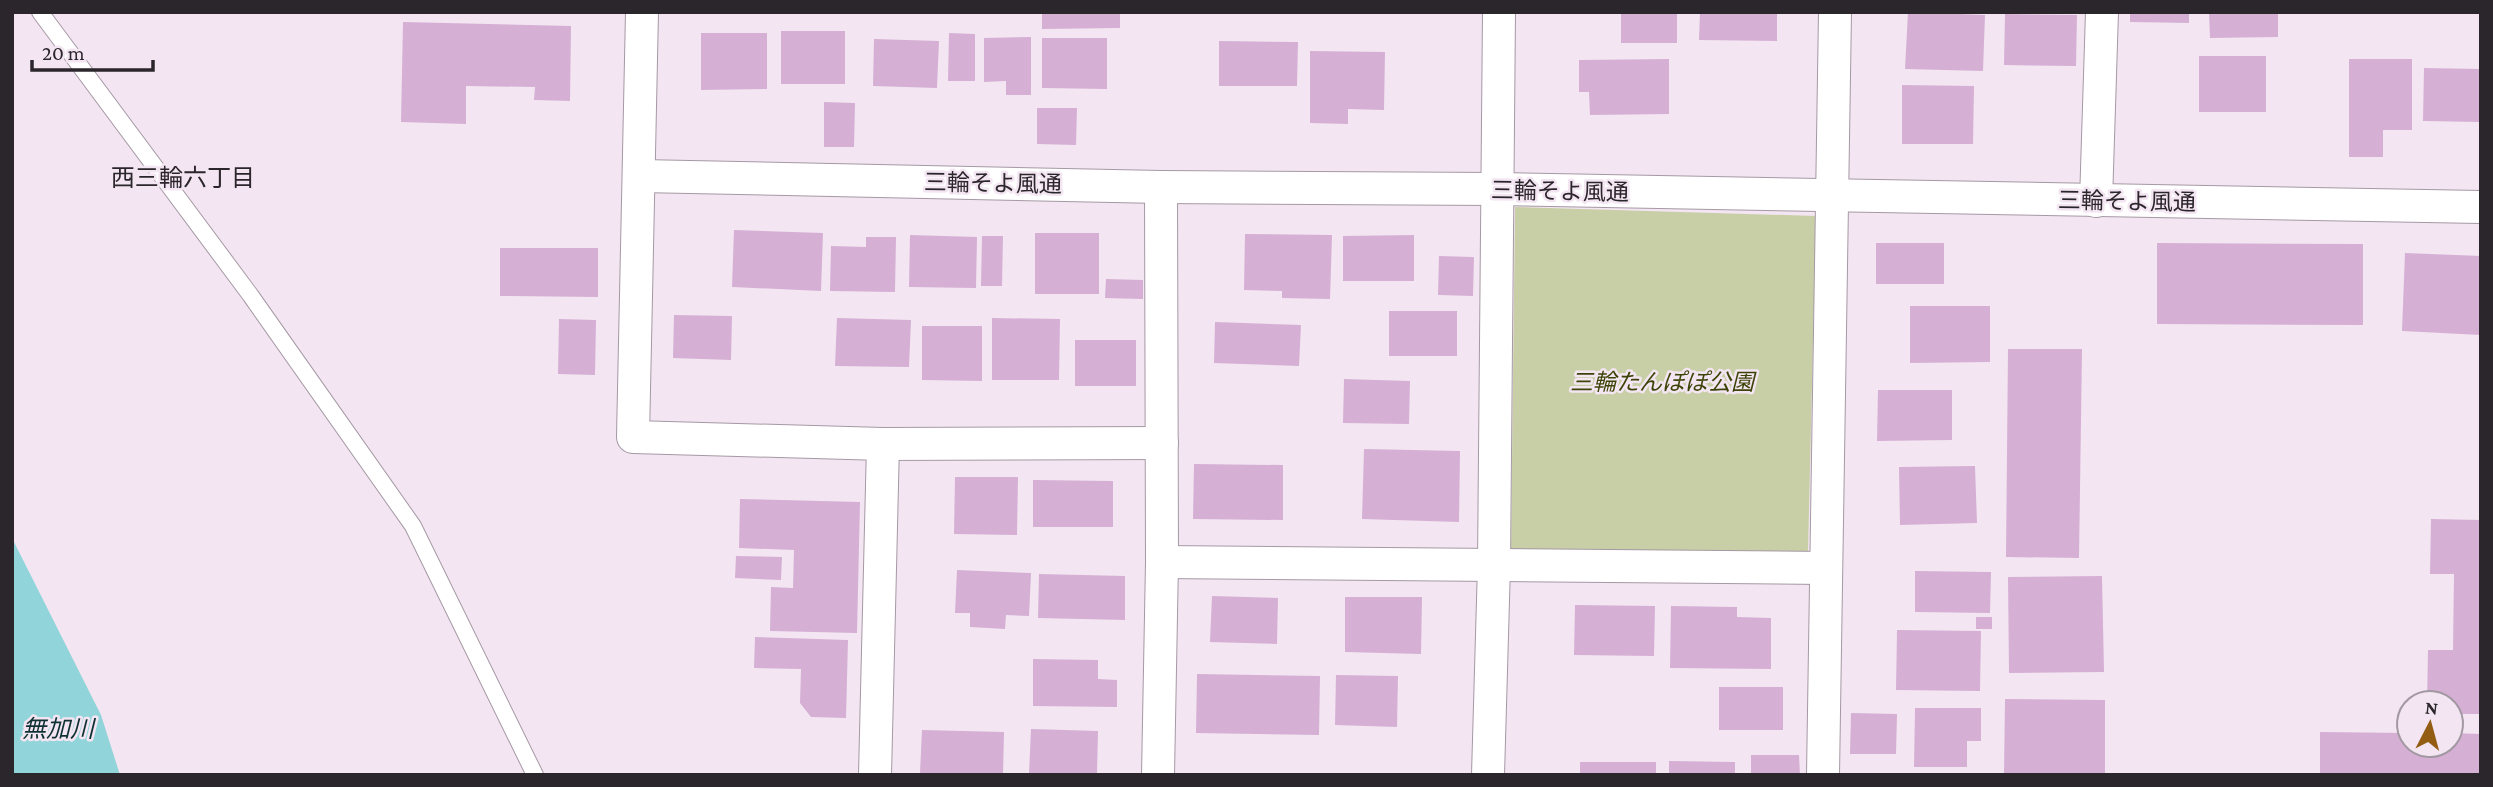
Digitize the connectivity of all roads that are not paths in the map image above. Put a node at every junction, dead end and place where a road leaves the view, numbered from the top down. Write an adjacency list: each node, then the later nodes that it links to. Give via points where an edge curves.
1 (40, 12): 17 (lane, via 251,296 413,526)
2 (642, 12): 6 (street)
3 (1499, 12): 8 (street)
4 (1835, 12): 9 (street)
5 (2102, 12): 10 (street)
6 (640, 176): 7 (street, 三輪そよ風通); 13 (street, via 633,437)
7 (1161, 187): 8 (street, 三輪そよ風通); 12 (street)
8 (1497, 189): 9 (street, 三輪そよ風通); 15 (street)
9 (1831, 196): 10 (street, 三輪そよ風通); 16 (street)
10 (2096, 201): 11 (street, 三輪そよ風通)
11 (2481, 207)
12 (1161, 443): 13 (street); 14 (street)
13 (883, 444): 18 (street)
14 (1162, 562): 15 (street); 19 (street)
15 (1494, 565): 16 (street); 20 (street)
16 (1825, 568): 21 (street)
17 (535, 775)
18 (875, 775)
19 (1158, 775)
20 (1488, 775)
21 (1823, 775)

